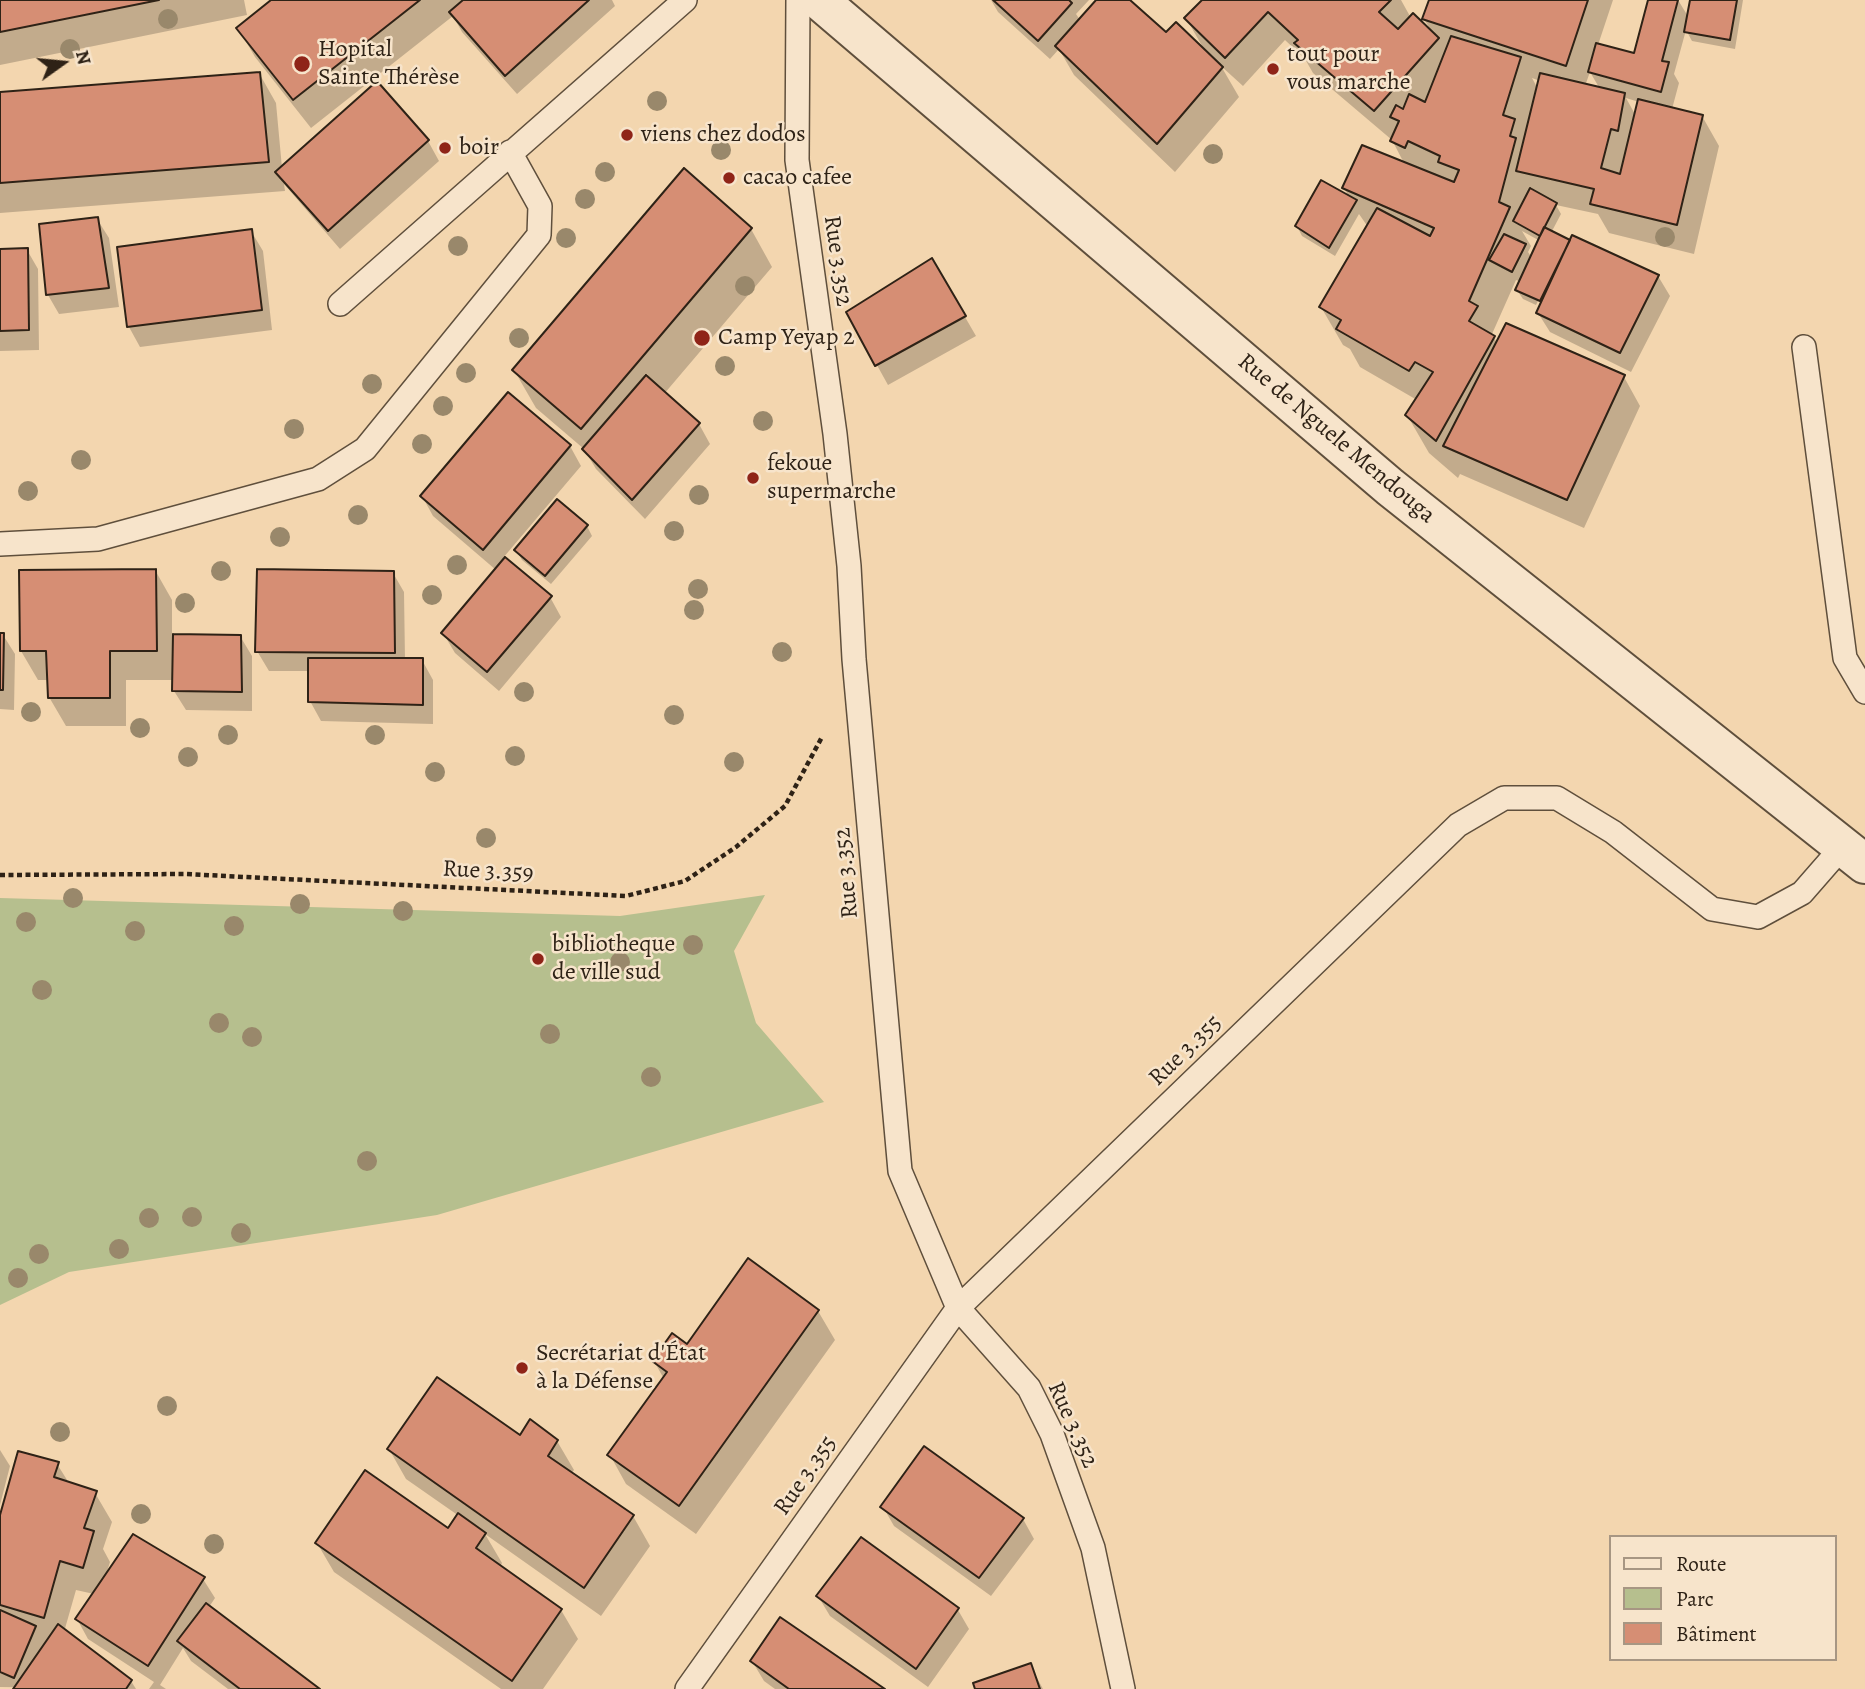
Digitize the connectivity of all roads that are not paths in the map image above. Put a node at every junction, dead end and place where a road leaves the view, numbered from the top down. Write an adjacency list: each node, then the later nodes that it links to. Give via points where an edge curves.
1 (685, 0): 4 (lane)
2 (797, 0): 10 (lane, Rue 3.352, via 797,160 849,566 900,1171)
3 (819, 0): 9 (street, Rue de Nguele Mendouga, via 1390,487)
4 (510, 152): 5 (lane); 7 (lane, via 540,206 539,234 365,449 317,479 98,539)
5 (340, 304)
6 (1804, 347): 8 (lane, via 1844,658)
7 (0, 544)
8 (1865, 692)
9 (1854, 855): 10 (lane, Rue 3.355, via 1802,893 1758,917 1712,909 1613,832 1557,798 1504,798 1458,825)
10 (958, 1308): 11 (lane, Rue 3.355); 12 (lane, Rue 3.352, via 1029,1388 1052,1434 1093,1548)
11 (687, 1689)
12 (1123, 1689)

